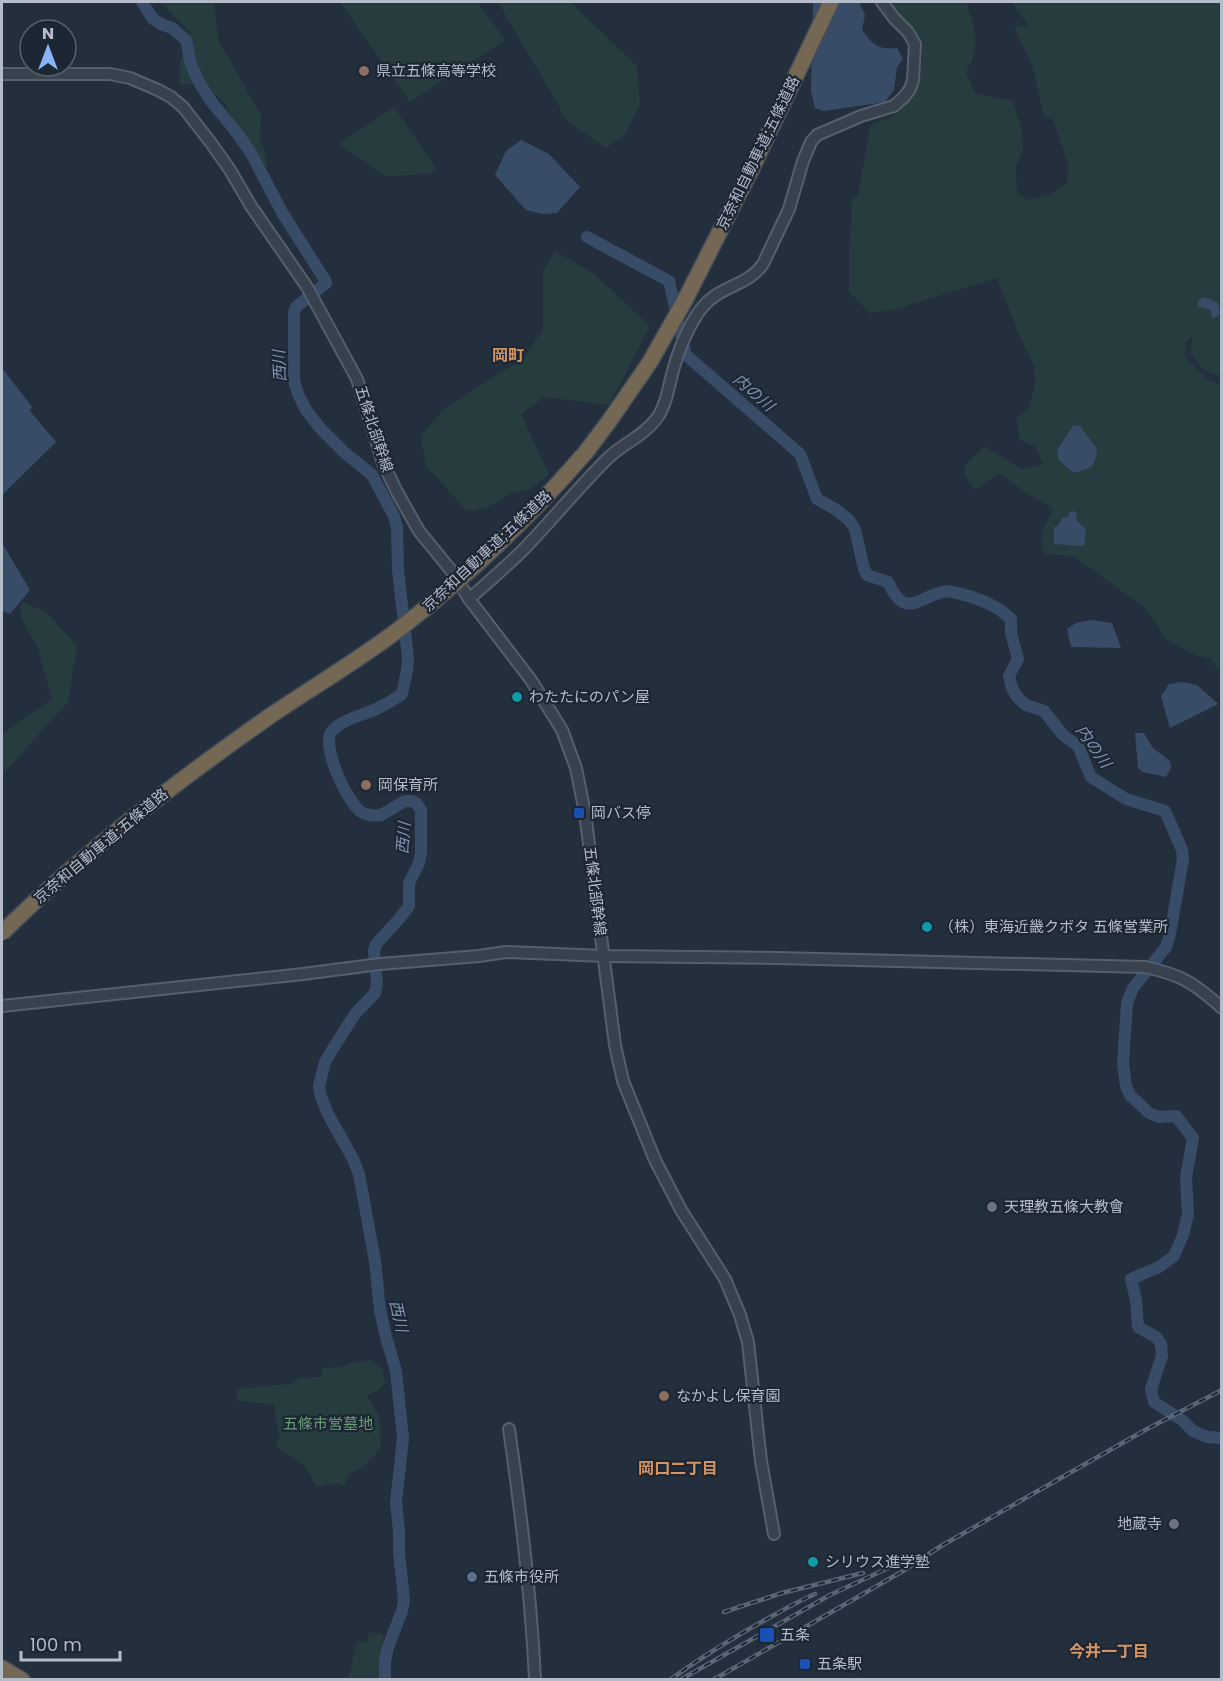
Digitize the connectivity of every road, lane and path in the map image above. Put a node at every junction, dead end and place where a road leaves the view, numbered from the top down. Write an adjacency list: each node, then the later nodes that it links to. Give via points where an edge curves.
1 (831, 2): 5 (highway, 京奈和自動車道;五條道路, bridge, via 706,260 650,362 586,452 524,520 434,602 140,811 36,898)
2 (882, 2): 4 (street, via 915,44 910,89 894,106 817,135 763,264 751,276 715,295 698,314 678,352 666,400 656,419 609,458 522,551)
3 (2, 74): 4 (street, 五條北部幹線, via 110,74 158,90 183,107 307,287 357,379 383,463 397,492 419,531)
4 (469, 599): 6 (street, 五條北部幹線, via 531,680 562,730 576,768 585,813)
5 (2, 933)
6 (604, 956): 7 (street, via 506,952); 8 (street, via 1151,968 1177,975); 10 (street, 五條北部幹線, via 623,1081 665,1180 725,1279 748,1342 761,1461)
7 (2, 1006)
8 (1221, 1008)
9 (509, 1429): 13 (street, via 527,1560)
10 (774, 1534)
11 (2, 1668): 12 (highway)
12 (22, 1680)
13 (535, 1680)

